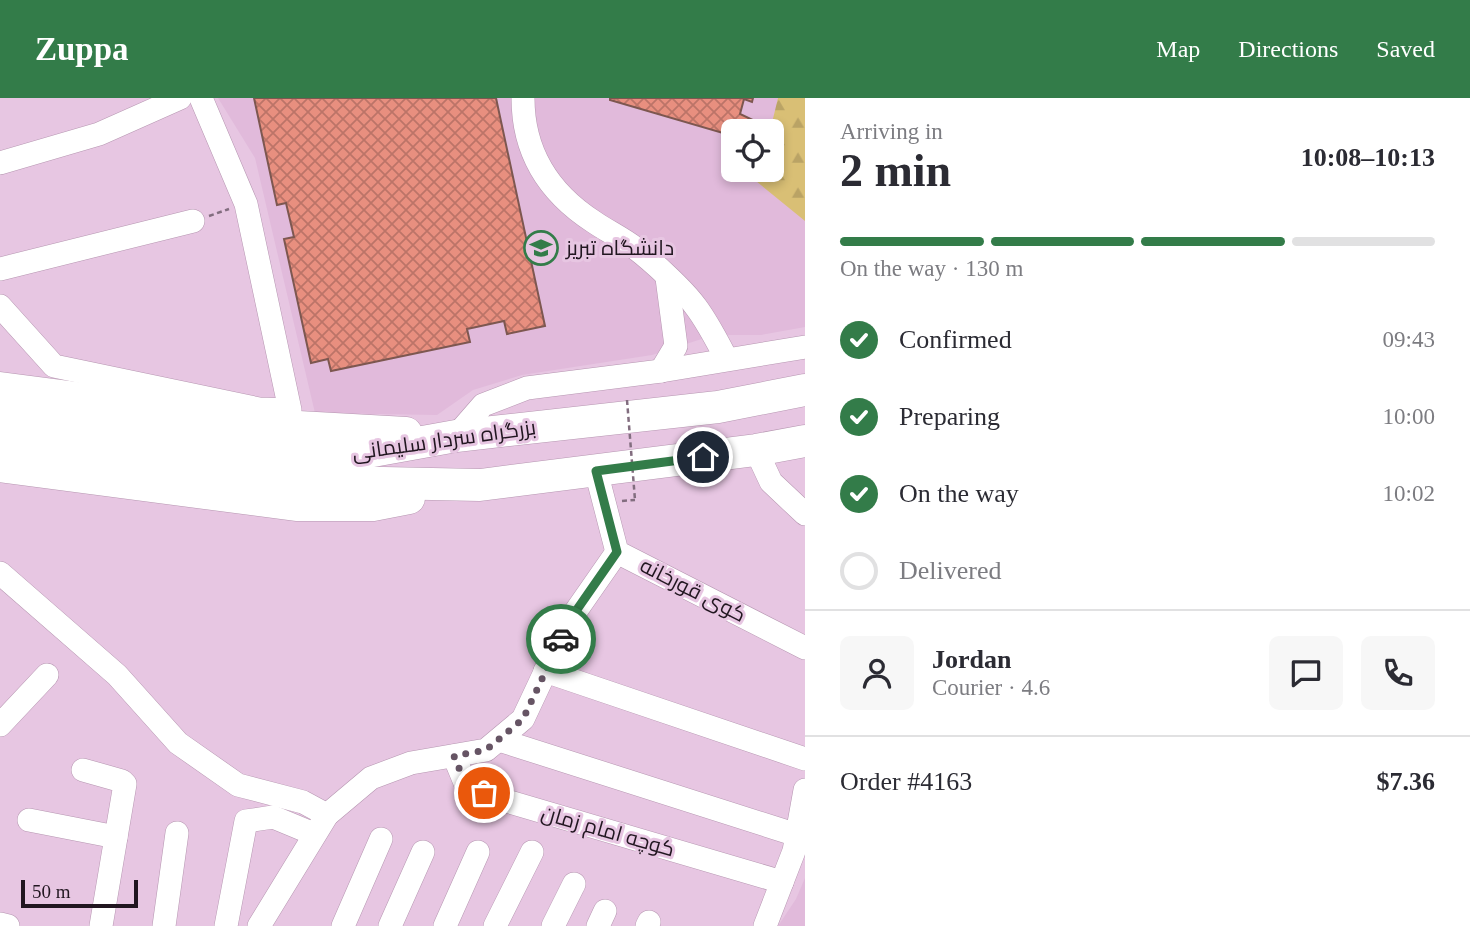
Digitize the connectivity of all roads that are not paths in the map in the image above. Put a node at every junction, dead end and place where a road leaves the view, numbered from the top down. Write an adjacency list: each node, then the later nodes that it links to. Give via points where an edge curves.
1 (180, 98): 4 (street, via 99,134)
2 (201, 98): 8 (street, via 246,204 290,410 259,409 54,366)
3 (523, 98): 7 (street, via 533,156 556,191 635,248)
4 (0, 163)
5 (192, 221): 6 (street)
6 (0, 269)
7 (667, 278): 10 (street, via 695,305); 11 (street, via 676,346)
8 (0, 306)
9 (805, 347): 10 (street)
10 (726, 358): 11 (street)
11 (661, 371): 16 (street, via 527,388 483,405)
12 (0, 388): 16 (highway, via 298,427)
13 (805, 390): 16 (highway, بزرگراه سردار سلیمانی, via 718,407)
14 (0, 412): 15 (highway, بزرگراه سردار سلیمانی)
15 (57, 436): 16 (highway, بزرگراه سردار سلیمانی, via 336,455); 17 (highway, بزرگراه سردار سلیمانی); 22 (highway, بزرگراه سردار سلیمانی, via 335,482)
16 (456, 436)
17 (0, 440)
18 (805, 440): 19 (highway, بزرگراه سردار سلیمانی)
19 (756, 450): 21 (highway, بزرگراه سردار سلیمانی); 23 (street, via 771,482)
20 (0, 466): 22 (highway, via 296,505 373,505)
21 (596, 471): 22 (highway, بزرگراه سردار سلیمانی); 24 (street, کوی قورخانه)
22 (480, 485)
23 (805, 514)
24 (617, 552): 26 (street, کوی قورخانه); 27 (street, via 569,621)
25 (0, 573): 35 (street, via 117,675 178,743 238,785 303,802)
26 (805, 648)
27 (545, 671): 30 (street, via 523,719); 32 (street)
28 (47, 675): 29 (street)
29 (0, 725)
30 (499, 740): 31 (street, via 486,750); 39 (street)
31 (454, 756): 35 (street, via 411,763 371,778); 45 (street, کوچه امام زمان, via 466,785 503,800)
32 (805, 759)
33 (83, 770): 40 (street, via 125,784)
34 (805, 790): 39 (street)
35 (327, 815): 38 (street)
36 (29, 820): 40 (street)
37 (177, 833): 50 (street)
38 (314, 834): 51 (street, via 273,817 246,821); 52 (street)
39 (797, 835): 45 (street)
40 (116, 837): 49 (street)
41 (381, 839): 53 (street)
42 (423, 852): 54 (street)
43 (478, 852): 55 (street)
44 (532, 852): 56 (street)
45 (782, 882): 58 (street)
46 (574, 884): 57 (street)
47 (0, 924): 48 (street)
48 (8, 926)
49 (100, 926)
50 (164, 926)
51 (226, 926)
52 (259, 926)
53 (344, 926)
54 (390, 926)
55 (445, 926)
56 (495, 926)
57 (553, 926)
58 (765, 926)

